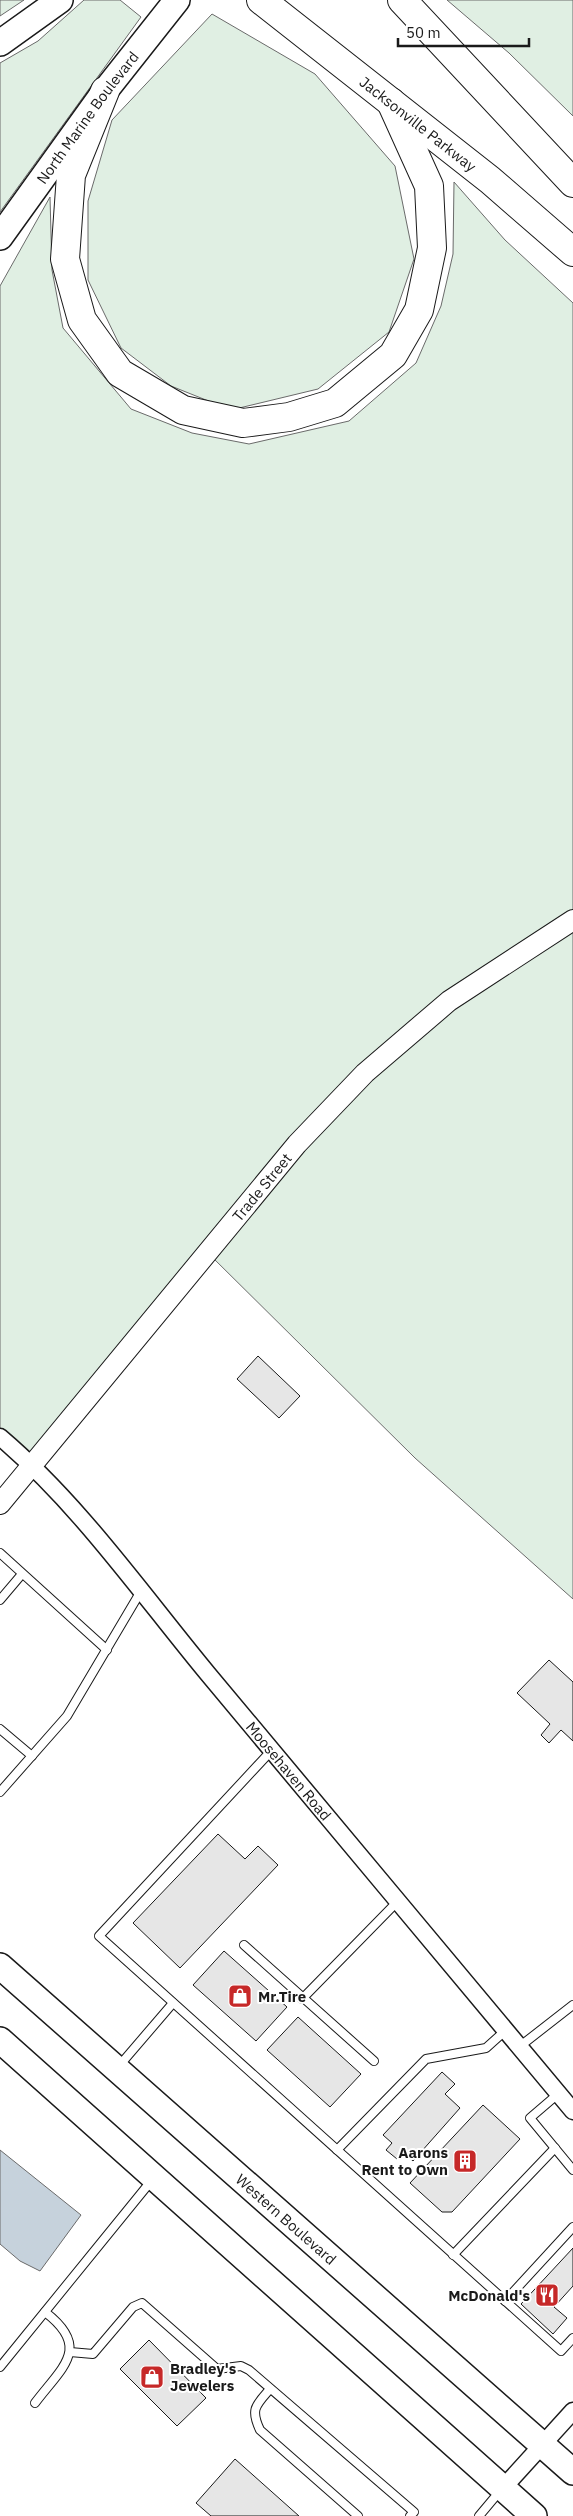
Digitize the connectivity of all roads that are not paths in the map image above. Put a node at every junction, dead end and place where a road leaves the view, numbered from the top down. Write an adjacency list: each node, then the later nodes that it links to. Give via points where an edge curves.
1 (60, 0): 5 (main road)
2 (402, 0): 8 (highway)
3 (263, 1): 7 (highway, Jacksonville Parkway)
4 (170, 5): 6 (main road, North Marine Boulevard)
5 (0, 43)
6 (105, 91): 7 (highway, via 71,175 65,259 82,320 120,373 183,410 243,423 289,417 335,404 392,355 419,310 432,248 428,186); 9 (main road, North Marine Boulevard)
7 (392, 102): 10 (highway, Jacksonville Parkway)
8 (573, 183)
9 (0, 237)
10 (573, 252)
11 (573, 920): 13 (street, Trade Street, via 449,1002 365,1073 297,1144)
12 (0, 1437): 13 (street, Moosehaven Road)
13 (32, 1464): 14 (street, Trade Street); 17 (street, Moosehaven Road)
14 (0, 1504)
15 (0, 1553): 16 (lane)
16 (22, 1574): 18 (lane); 19 (lane)
17 (141, 1591): 19 (lane); 21 (street, Moosehaven Road)
18 (0, 1600)
19 (107, 1650): 22 (lane, via 67,1716)
20 (0, 1729): 22 (lane)
21 (272, 1750): 24 (street, Moosehaven Road); 28 (lane, via 99,1936)
22 (32, 1756): 23 (lane)
23 (0, 1792)
24 (398, 1902): 27 (lane); 30 (street, Moosehaven Road)
25 (244, 1945): 27 (lane)
26 (0, 1966): 34 (main road, Western Boulevard)
27 (302, 1998): 33 (lane)
28 (173, 2003): 34 (lane); 38 (lane)
29 (573, 2005): 32 (lane)
30 (506, 2030): 32 (street, Moosehaven Road); 38 (lane, via 486,2048 426,2059)
31 (0, 2040): 40 (main road)
32 (519, 2046): 35 (street, Moosehaven Road)
33 (374, 2060)
34 (117, 2069): 51 (main road, Western Boulevard)
35 (559, 2094): 36 (street, Moosehaven Road); 37 (lane, via 530,2118)
36 (573, 2111)
37 (555, 2148): 39 (lane); 42 (lane)
38 (337, 2150): 42 (lane)
39 (573, 2170)
40 (155, 2177): 44 (lane); 53 (main road)
41 (573, 2227): 43 (lane)
42 (453, 2254): 43 (lane)
43 (505, 2301): 45 (lane, via 561,2351)
44 (45, 2312): 46 (lane, via 62,2325 70,2339); 47 (lane)
45 (573, 2338)
46 (70, 2352): 48 (lane, via 93,2354 133,2307 142,2303 217,2369 241,2366); 49 (lane, via 70,2358)
47 (0, 2366)
48 (270, 2389): 54 (lane, via 255,2406 254,2417 260,2430); 55 (lane, via 414,2512)
49 (35, 2403)
50 (573, 2411): 51 (street)
51 (543, 2445): 52 (main road, Western Boulevard); 53 (street)
52 (573, 2472)
53 (503, 2488): 56 (lane); 57 (main road)
54 (358, 2516)
55 (410, 2516)
56 (479, 2516)
57 (534, 2516)

